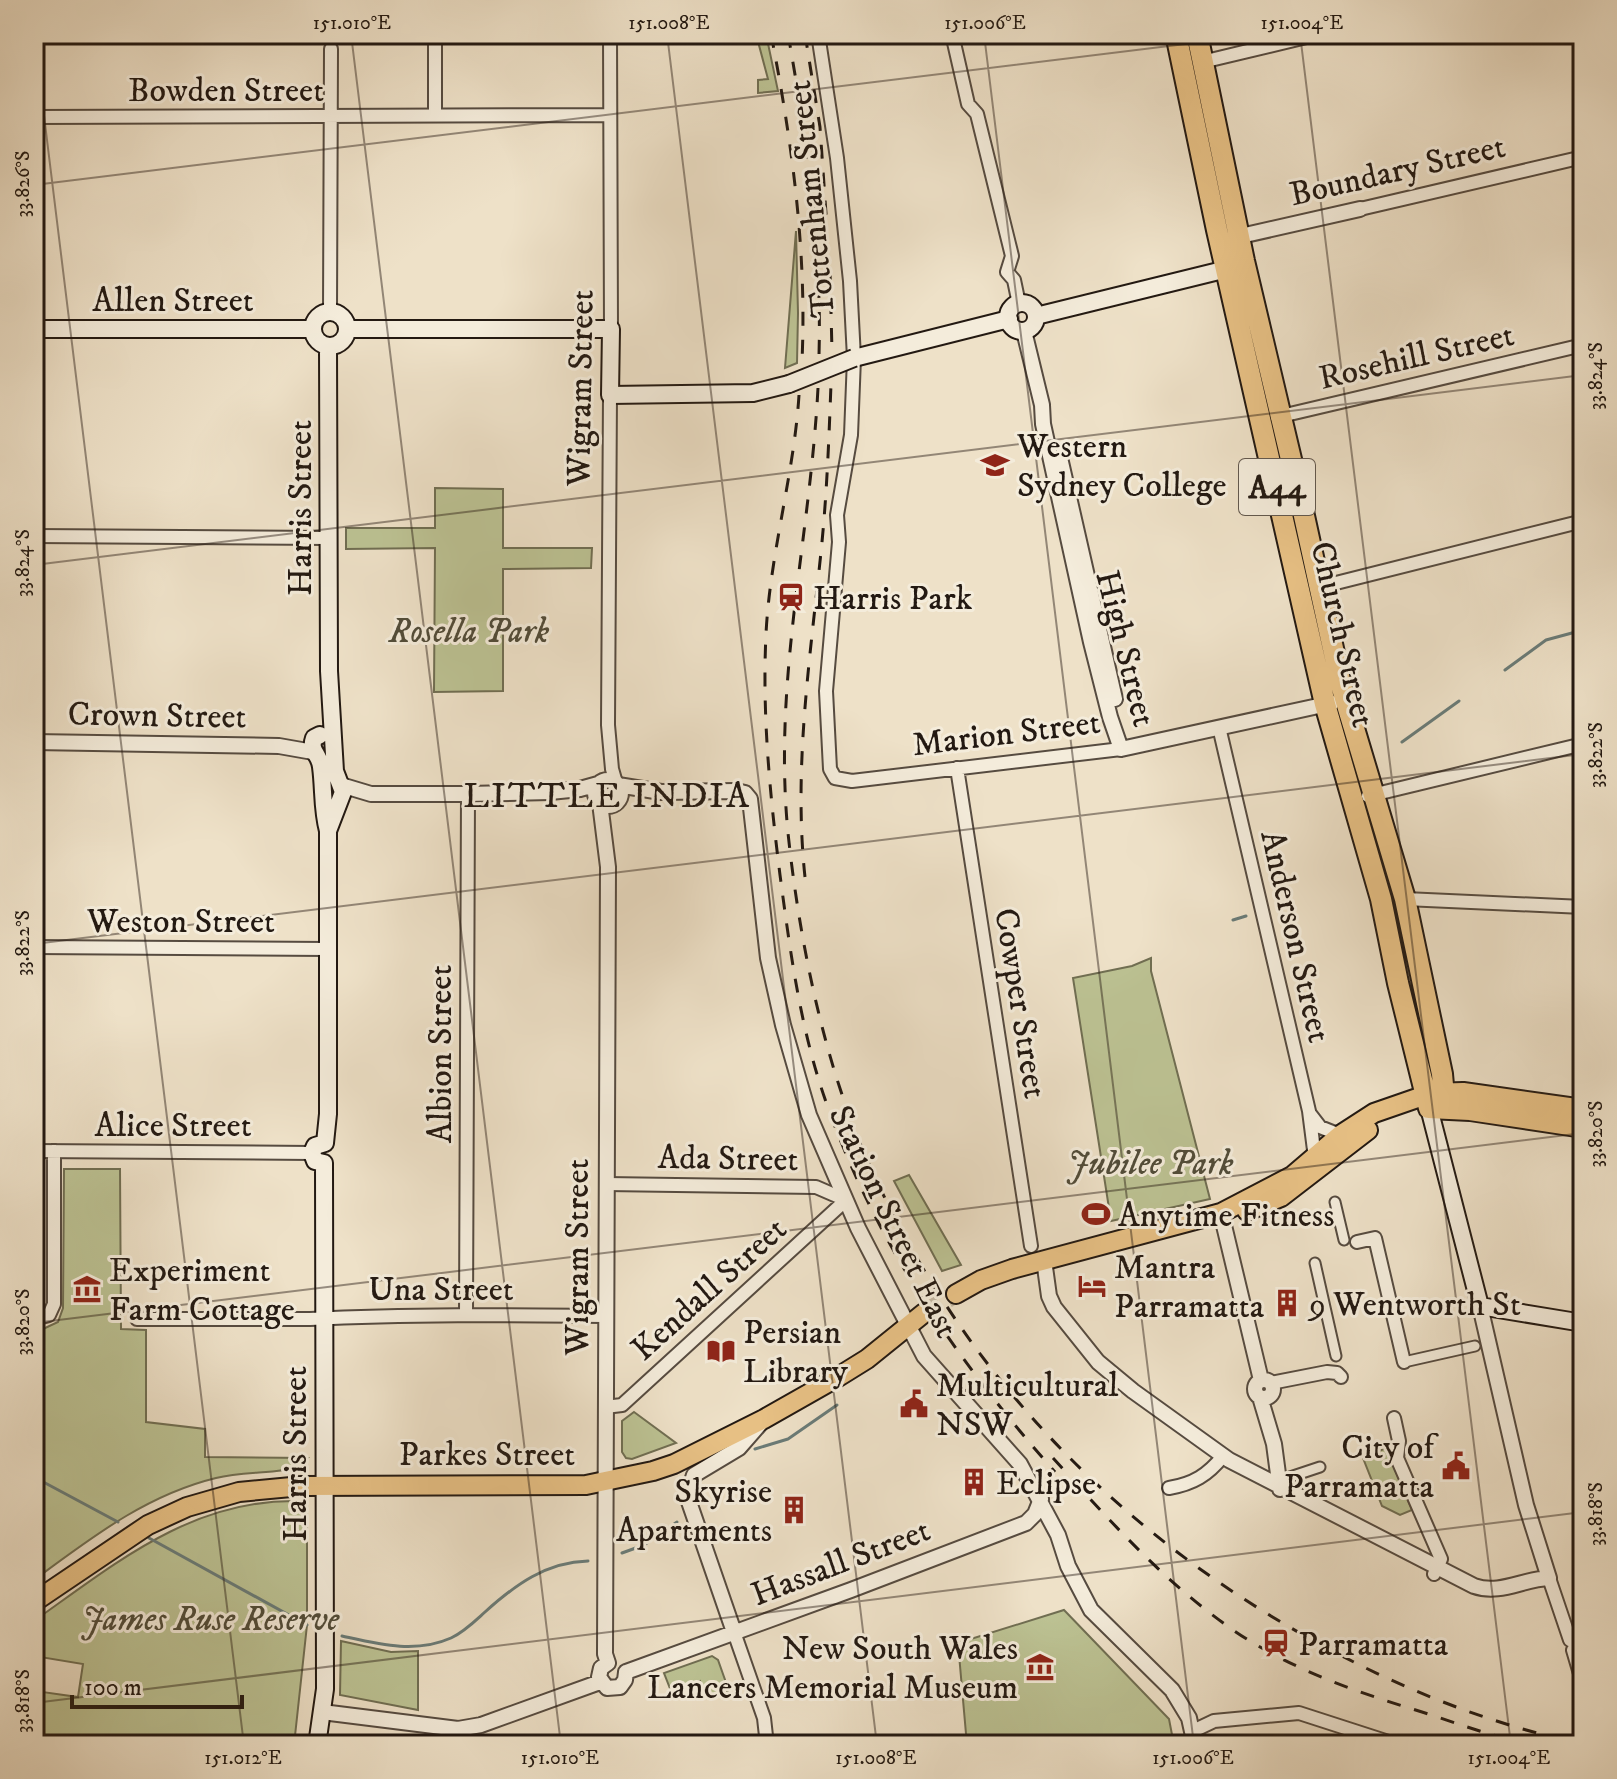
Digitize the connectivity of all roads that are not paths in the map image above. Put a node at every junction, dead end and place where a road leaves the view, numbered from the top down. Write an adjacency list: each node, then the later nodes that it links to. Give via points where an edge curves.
1 (435, 34): 10 (street)
2 (610, 34): 11 (street, Wigram Street)
3 (818, 34): 30 (street, Tottenham Street, via 837,158)
4 (952, 34): 19 (street, via 968,104 977,114 1012,256 1007,272)
5 (1176, 34): 16 (highway, Church Street / A44)
6 (1197, 34): 9 (highway, Church Street / A44)
7 (1319, 34): 9 (street)
8 (331, 49): 12 (street)
9 (1202, 62): 17 (highway, Church Street / A44)
10 (435, 115): 11 (street, Bowden Street); 12 (street, Bowden Street)
11 (610, 115): 26 (street, Wigram Street)
12 (331, 116): 13 (street, Bowden Street); 20 (street)
13 (34, 117)
14 (1583, 157): 15 (street, Boundary Street)
15 (1360, 209): 17 (street, Boundary Street)
16 (1217, 230): 17 (street); 18 (highway, Church Street / A44)
17 (1246, 236): 18 (highway, Church Street / A44)
18 (1236, 265): 21 (main road); 32 (highway, Church Street / A44)
19 (1019, 304): 21 (main road, via 1031,306); 22 (main road)
20 (330, 312): 24 (main road, via 320,315); 25 (main road, via 341,316)
21 (1036, 316): 27 (main road)
22 (1009, 319): 27 (main road); 30 (main road)
23 (34, 329): 24 (main road, Allen Street)
24 (313, 329): 29 (main road, via 315,338)
25 (347, 329): 26 (main road); 29 (main road, via 343,341)
26 (611, 329): 31 (main road, Wigram Street)
27 (1024, 331): 42 (street, High Street, via 1042,405 1053,423 1119,715)
28 (1583, 345): 32 (street, Rosehill Street)
29 (328, 346): 35 (main road, Harris Street)
30 (854, 358): 31 (main road, bridge, via 767,391); 44 (street, Tottenham Street, via 851,435 837,515 826,703 828,764)
31 (610, 395): 45 (street, Wigram Street)
32 (1271, 418): 36 (highway, Church Street / A44); 37 (highway, Church Street / A44)
33 (1583, 521): 36 (street)
34 (34, 536): 35 (street)
35 (329, 538): 39 (main road, Harris Street, via 329,671)
36 (1320, 587): 37 (highway, Church Street / A44)
37 (1335, 702): 38 (street, Marion Street); 48 (highway, Church Street / A44); 49 (highway, Church Street / A44)
38 (1219, 727): 42 (street, Marion Street); 56 (street, Anderson Street)
39 (321, 741): 40 (street, Crown Street, via 279,746); 47 (main road, via 321,764)
40 (34, 742)
41 (1583, 744): 48 (street)
42 (1121, 749): 43 (street, Marion Street)
43 (957, 768): 44 (street, Marion Street, via 852,781); 68 (street, Cowper Street)
44 (835, 778)
45 (608, 792): 46 (street); 63 (street, Wigram Street); 64 (street, Station Street East, via 736,791 748,796 768,958 783,1025 809,1115)
46 (468, 794): 47 (street); 73 (street, Albion Street)
47 (336, 795): 53 (main road, Harris Street, via 328,831)
48 (1374, 795): 49 (street); 50 (highway, Church Street / A44)
49 (1352, 800): 54 (highway, Church Street / A44, via 1398,983)
50 (1405, 899): 51 (street); 54 (highway, Church Street / A44, via 1442,1074)
51 (1583, 907)
52 (34, 947): 53 (street, Weston Street)
53 (327, 949): 61 (main road, Harris Street, via 328,1114)
54 (1441, 1100): 55 (highway); 57 (highway); 58 (main road, via 1386,1107); 66 (main road, via 1380,1122 1281,1197 1243,1213); 71 (main road, Church Street, via 1465,1216 1464,1244)
55 (1583, 1110)
56 (1309, 1111): 58 (street, via 1320,1127); 62 (street, Anderson Street)
57 (1583, 1127)
58 (1340, 1135): 62 (main road)
59 (34, 1151): 60 (street, Alice Street)
60 (54, 1151): 61 (street, Alice Street); 75 (street, via 53,1311)
61 (320, 1153): 77 (main road, Harris Street)
62 (1315, 1158): 66 (main road, via 1278,1185)
63 (606, 1184): 64 (street, Ada Street, via 816,1187); 74 (street, Wigram Street)
64 (846, 1200): 79 (street, Station Street East); 83 (street, Kendall Street, via 622,1405)
65 (1335, 1202): 67 (street)
66 (1221, 1213): 68 (main road); 90 (street, via 1284,1460)
67 (1351, 1241): 82 (street, via 1375,1238)
68 (1038, 1253): 70 (main road); 87 (street, via 1054,1307 1098,1362)
69 (1315, 1263): 81 (street)
70 (956, 1294)
71 (1480, 1306): 78 (main road); 96 (street, Church Street, via 1526,1505)
72 (924, 1313): 79 (main road, Parkes Street)
73 (466, 1315): 74 (street, Una Street); 77 (street, Una Street)
74 (605, 1316): 83 (street, Wigram Street)
75 (34, 1319)
76 (137, 1319): 77 (street, Una Street)
77 (325, 1319): 92 (main road, Harris Street)
78 (1583, 1323)
79 (908, 1326): 85 (main road, Parkes Street, via 867,1359); 94 (street, Station Street East, via 924,1356 1009,1451)
80 (1475, 1346): 82 (street)
81 (1336, 1356)
82 (1404, 1362)
83 (605, 1407): 91 (street, Wigram Street)
84 (1394, 1418): 88 (street)
85 (764, 1419): 91 (main road, Parkes Street, via 674,1464); 98 (street, via 739,1448 694,1475 687,1496)
86 (1389, 1439): 88 (street)
87 (1223, 1456): 90 (street, via 1257,1475); 93 (street, via 1200,1479)
88 (1397, 1458): 95 (street, via 1441,1559)
89 (1320, 1467): 90 (street)
90 (1282, 1481): 95 (street)
91 (605, 1483): 92 (main road, Parkes Street); 99 (street, Wigram Street)
92 (324, 1486): 97 (main road, Parkes Street, via 239,1492 187,1507 120,1542); 103 (main road, Harris Street)
93 (1169, 1488)
94 (1041, 1499): 98 (street, Hassall Street, via 1030,1521); 104 (street, Station Street East, via 1091,1610 1181,1701)
95 (1436, 1571): 96 (street, via 1491,1590)
96 (1549, 1578): 102 (street, Church Street)
97 (34, 1602)
98 (734, 1632): 100 (street, Hassall Street); 106 (street, via 764,1718)
99 (608, 1663): 100 (street, via 617,1663); 101 (street, via 601,1668)
100 (626, 1672): 101 (street, via 616,1688)
101 (600, 1682): 103 (street, via 458,1729)
102 (1583, 1684)
103 (322, 1712): 105 (main road, Harris Street)
104 (1194, 1738): 107 (street, via 1214,1721 1299,1713)
105 (317, 1745)
106 (767, 1745)
107 (1398, 1745)

